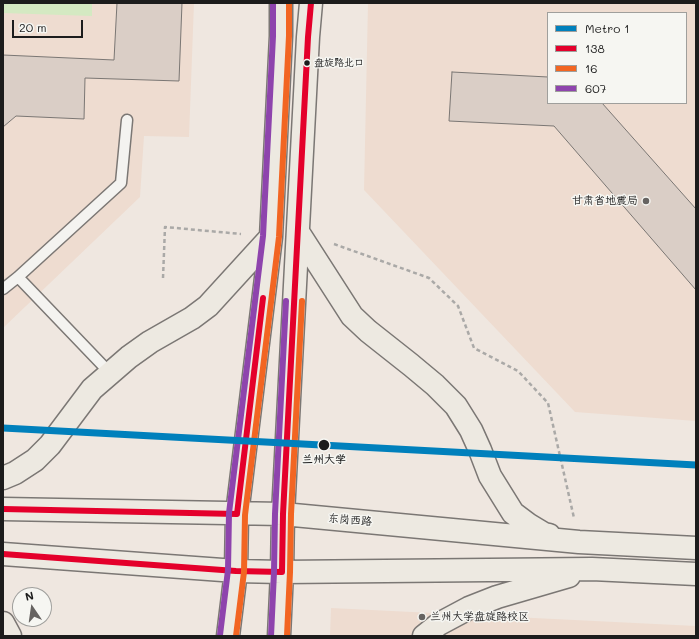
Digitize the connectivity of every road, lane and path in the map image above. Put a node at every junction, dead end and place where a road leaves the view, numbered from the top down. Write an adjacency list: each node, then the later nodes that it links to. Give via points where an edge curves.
1 (281, 3): 5 (main road, via 282,36)
2 (311, 3): 4 (main road)
3 (127, 120): 6 (lane, via 121,183)
4 (298, 232): 13 (main road); 14 (main road, via 352,316 368,332 411,364 456,406 471,430 490,476 513,514 544,534); 14 (path, via 429,278 458,306 474,348 518,371 548,403)
5 (271, 237): 7 (path, via 165,227); 9 (main road, via 208,306 132,354); 12 (main road)
6 (18, 277): 8 (lane); 9 (lane)
7 (163, 278)
8 (3, 289)
9 (110, 373): 10 (main road, via 92,390 50,445 35,460 15,474)
10 (3, 478)
11 (3, 509): 12 (main road, 东岗西路)
12 (237, 514): 13 (main road, 东岗西路); 18 (main road)
13 (283, 514): 14 (main road, 东岗西路); 19 (main road)
14 (579, 542): 15 (main road, 东岗西路)
15 (696, 548)
16 (3, 554): 18 (main road)
17 (592, 569): 19 (main road); 20 (main road); 25 (main road, via 497,597 469,608 439,624)
18 (236, 571): 19 (main road); 23 (main road)
19 (282, 572): 24 (main road)
20 (696, 574)
21 (3, 624): 22 (main road)
22 (10, 636)
23 (228, 636)
24 (279, 636)
25 (424, 636)

